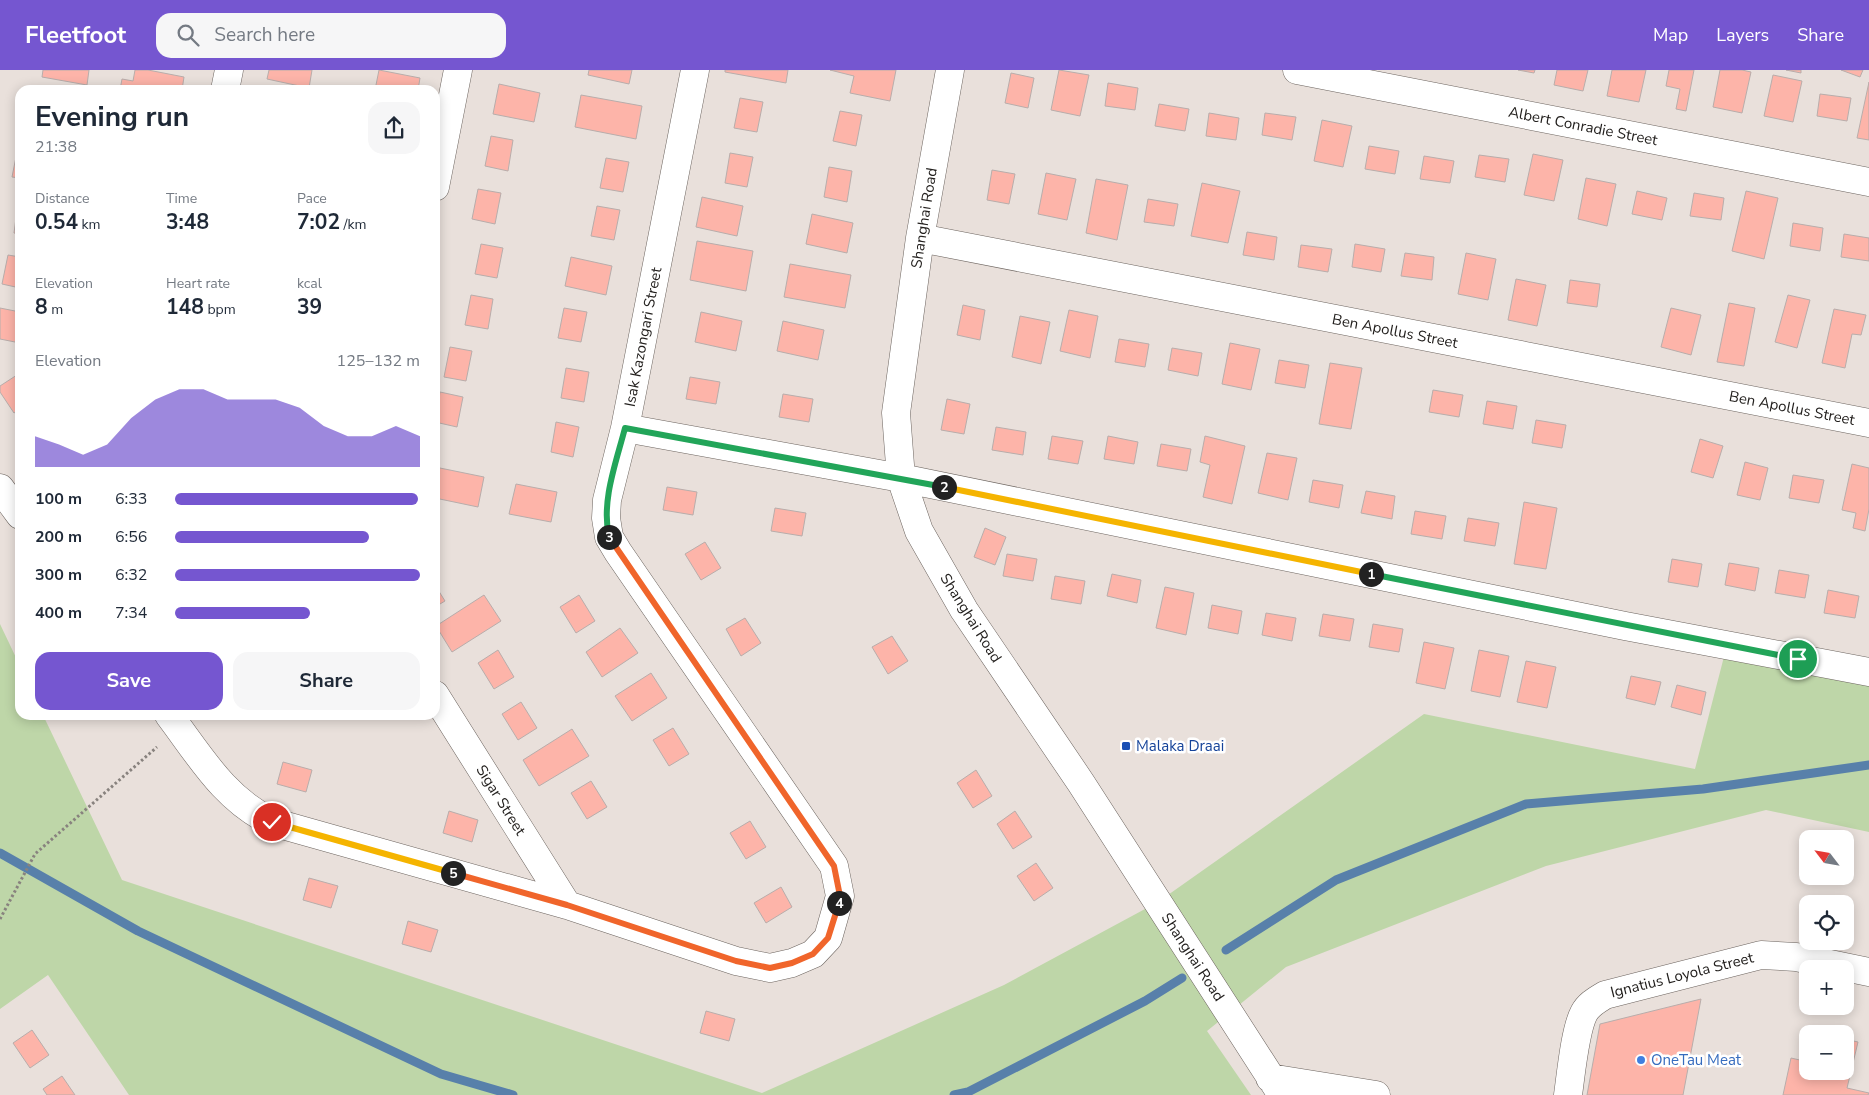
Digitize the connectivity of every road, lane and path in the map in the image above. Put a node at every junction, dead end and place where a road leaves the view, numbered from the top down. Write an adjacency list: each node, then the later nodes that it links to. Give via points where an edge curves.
1 (229, 70): 6 (street)
2 (458, 70): 7 (street)
3 (695, 70): 11 (street, Isak Kazongari Street)
4 (950, 70): 9 (street, Shanghai Road)
5 (1297, 70): 8 (street, Albert Conradie Street)
6 (226, 85)
7 (440, 162)
8 (1869, 182)
9 (920, 238): 10 (street, Ben Apollus Street); 12 (street, Shanghai Road, via 896,413)
10 (1869, 423)
11 (625, 428): 12 (street); 18 (street, Isak Kazongari Street, via 607,500 609,536 834,866 840,896 828,938 813,954 770,968 736,961)
12 (901, 478): 15 (street, via 1625,626); 21 (street, Shanghai Road, via 919,531 964,610 1081,783)
13 (0, 488): 14 (street)
14 (15, 508)
15 (1869, 672)
16 (440, 703): 18 (street, Sigar Street)
17 (174, 721): 18 (street, via 220,784 255,814 272,822); 19 (path, via 35,854)
18 (567, 905)
19 (0, 919)
20 (1869, 972): 23 (street, Ignatius Loyola Street, via 1796,957 1761,955 1605,994 1584,1013)
21 (1276, 1086): 22 (street)
22 (1376, 1095)
23 (1568, 1095)

